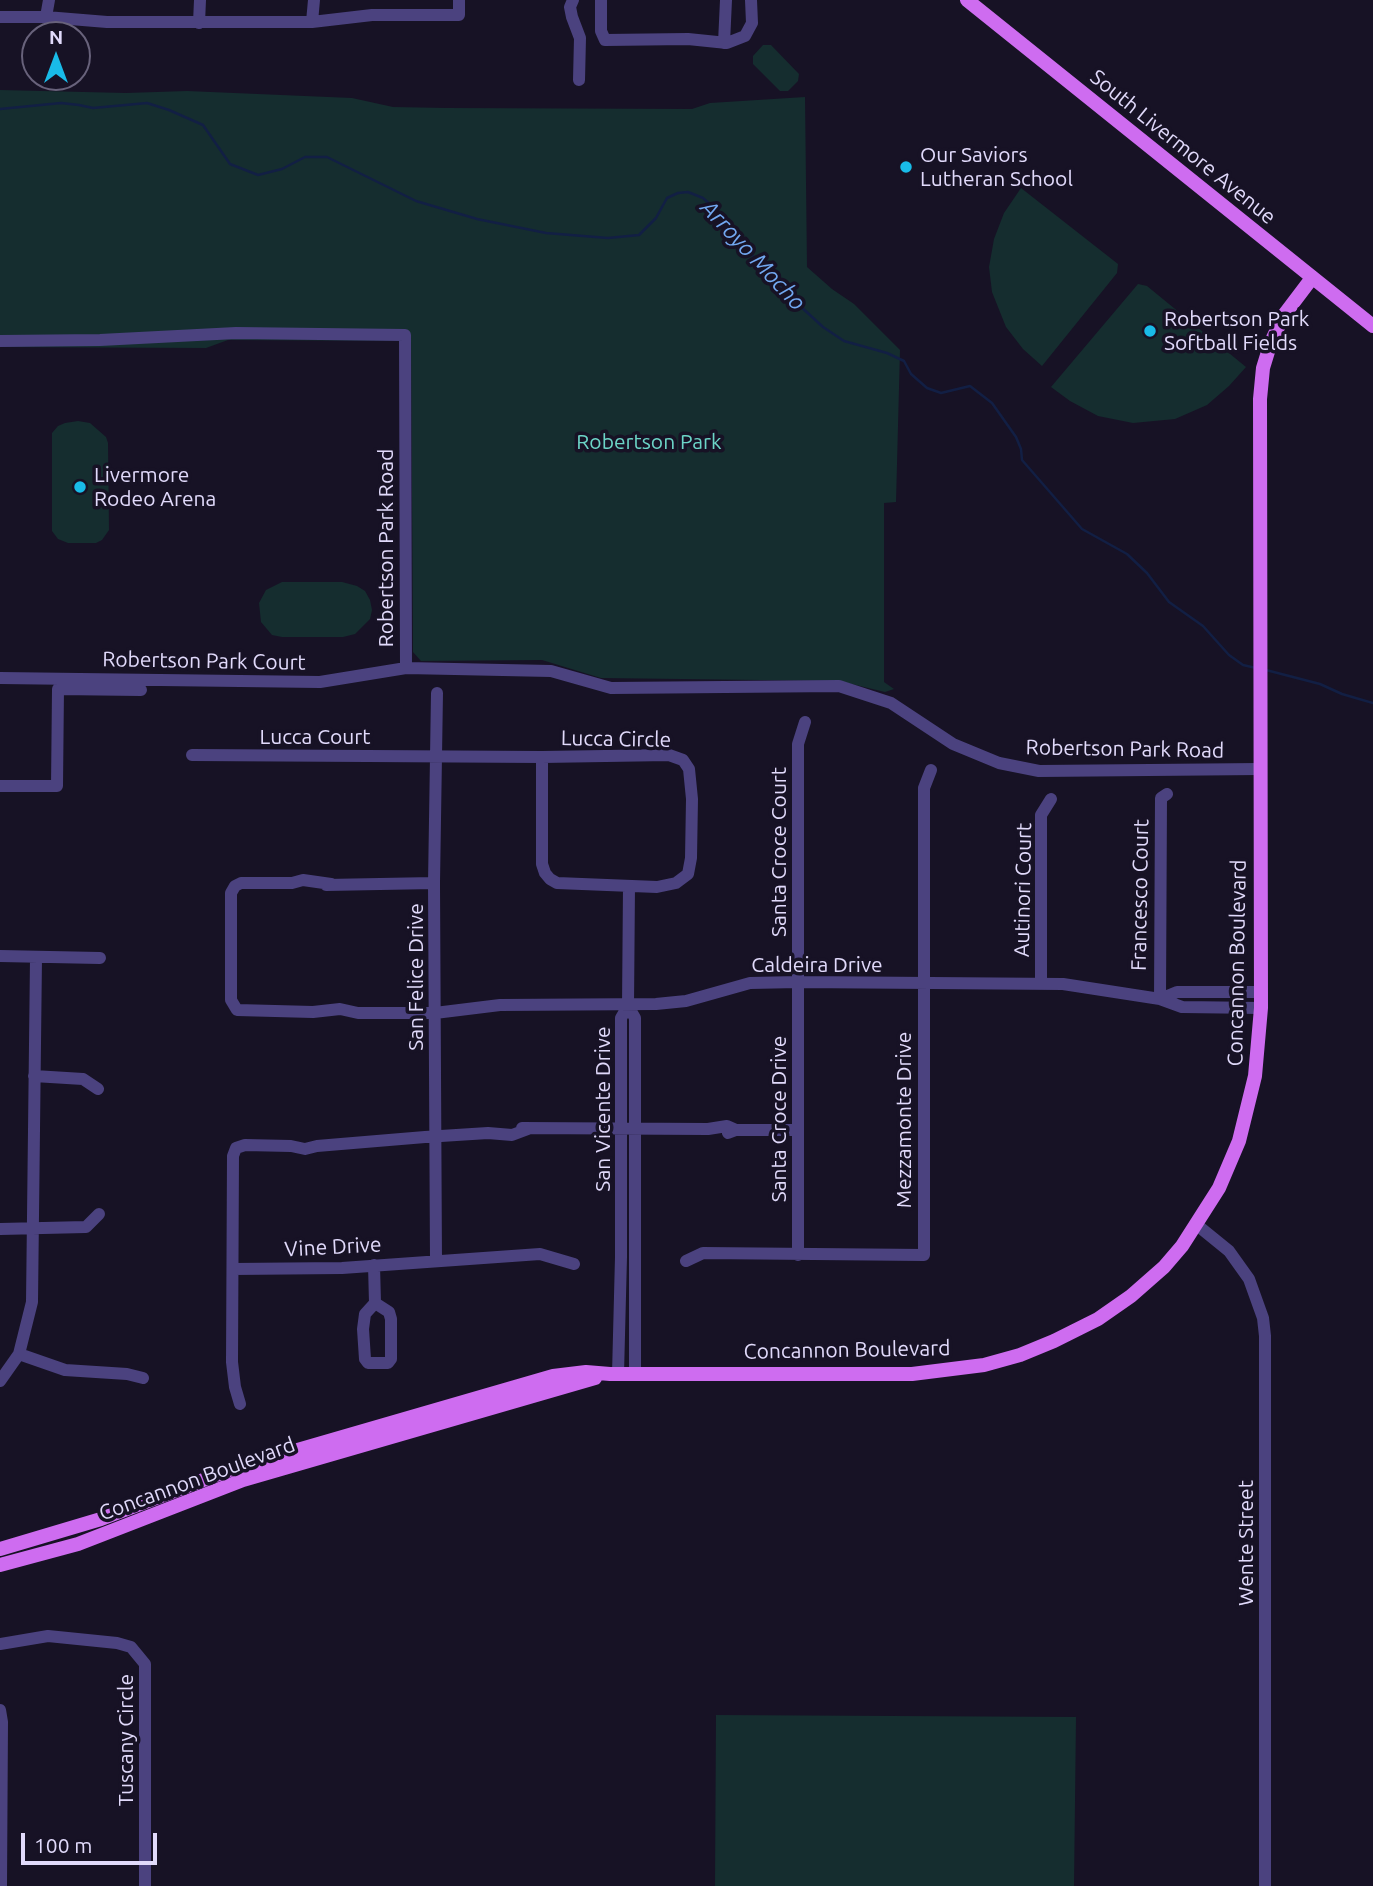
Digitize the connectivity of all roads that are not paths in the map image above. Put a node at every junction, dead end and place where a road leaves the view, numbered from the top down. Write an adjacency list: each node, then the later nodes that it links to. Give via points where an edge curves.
1 (49, 0): 11 (street)
2 (200, 0): 13 (street)
3 (314, 0): 12 (street)
4 (459, 0): 12 (street, via 459,15 372,15)
5 (573, 0): 15 (street, via 570,7)
6 (601, 0): 14 (street)
7 (726, 0): 16 (street)
8 (751, 0): 16 (street, via 752,23 745,36)
9 (967, 0): 18 (main road, South Livermore Avenue)
10 (0, 17): 11 (street)
11 (46, 17): 13 (street)
12 (312, 22): 13 (street)
13 (199, 23)
14 (602, 37): 15 (street); 16 (street, via 611,41)
15 (580, 38): 17 (street)
16 (724, 43)
17 (579, 80)
18 (1312, 278): 19 (main road, South Livermore Avenue); 30 (main road, Concannon Boulevard, via 1284,315 1263,368)
19 (1373, 326)
20 (0, 341): 21 (street, Robertson Park Road, via 236,333 405,335)
21 (406, 668): 22 (street, Robertson Park Court, via 320,682); 30 (street, Robertson Park Road, via 551,671 611,688 839,686 891,704 953,744 999,763 1039,771)
22 (0, 678)
23 (141, 690): 31 (street, via 58,689 57,786)
24 (437, 693): 27 (street, San Felice Drive)
25 (805, 722): 39 (street, Santa Croce Court, via 798,744)
26 (192, 755): 27 (street, Lucca Court)
27 (437, 756): 28 (street, Lucca Circle); 34 (street, San Felice Drive)
28 (542, 757): 35 (street, Lucca Circle, via 545,873 557,883); 35 (street, Lucca Circle, via 669,755 686,763 692,799 688,874 667,886)
29 (931, 769): 40 (street, Mezzamonte Drive, via 924,788)
30 (1260, 769): 42 (main road, Concannon Boulevard)
31 (0, 786)
32 (1167, 794): 43 (street, Francesco Court, via 1161,798)
33 (1051, 799): 41 (street, Autinori Court, via 1041,815)
34 (435, 883): 46 (street, San Felice Drive); 46 (street, Caldeira Drive, via 241,883 230,893 231,1000 240,1011 313,1012 329,1017)
35 (629, 886): 44 (street)
36 (0, 956): 37 (street)
37 (36, 958): 38 (street); 47 (street)
38 (100, 958)
39 (798, 982): 40 (street, Caldeira Drive); 44 (street, Caldeira Drive, via 750,983 686,1001); 51 (street, Santa Croce Drive)
40 (923, 984): 41 (street, Caldeira Drive); 57 (street, Mezzamonte Drive, via 923,1255)
41 (1041, 984): 43 (street, Caldeira Drive)
42 (1261, 992): 43 (street, Caldeira Drive, via 1177,992); 45 (main road, Concannon Boulevard)
43 (1160, 999): 45 (street, Caldeira Drive, via 1182,1007)
44 (628, 1006): 46 (street, Caldeira Drive, via 500,1005); 49 (street, San Vicente Drive, via 621,1018); 50 (street, San Vicente Drive, via 635,1018)
45 (1261, 1009): 54 (main road, Concannon Boulevard, via 1251,1100 1230,1166)
46 (435, 1013): 52 (street, San Felice Drive)
47 (34, 1076): 48 (street, via 83,1079); 55 (street)
48 (98, 1089)
49 (621, 1130): 50 (street); 52 (street, via 528,1129 512,1135); 66 (street, San Vicente Drive)
50 (635, 1130): 51 (street, via 727,1126); 65 (street, San Vicente Drive)
51 (798, 1130): 57 (street, Santa Croce Drive)
52 (436, 1136): 58 (street, San Felice Drive); 62 (street, via 236,1148)
53 (99, 1214): 55 (street, via 86,1227)
54 (1197, 1225): 65 (main road, Concannon Boulevard, via 1164,1267 1098,1319 1020,1355 984,1365 912,1374); 77 (street, Wente Street, via 1229,1251 1249,1279 1264,1318)
55 (35, 1227): 56 (street); 64 (street, via 32,1302)
56 (0, 1229)
57 (798, 1255): 59 (street, via 703,1252)
58 (436, 1261): 60 (street, Vine Drive, via 540,1254); 61 (street, Vine Drive)
59 (687, 1261)
60 (574, 1264)
61 (374, 1265): 62 (street, Vine Drive); 63 (street)
62 (233, 1269): 69 (street, via 232,1362)
63 (376, 1303)
64 (19, 1354): 67 (street, via 65,1370); 68 (street)
65 (635, 1373): 66 (main road, Concannon Boulevard)
66 (614, 1374): 70 (main road, Concannon Boulevard, via 586,1372 524,1382 232,1469 101,1519); 71 (main road, Concannon Boulevard, via 243,1480 78,1544)
67 (143, 1378)
68 (0, 1381)
69 (240, 1404)
70 (0, 1549)
71 (0, 1565)
72 (0, 1644): 76 (street, Tuscany Circle, via 48,1636 117,1643 131,1647 145,1664)
73 (0, 1710): 74 (street)
74 (1, 1770): 75 (street)
75 (1, 1886)
76 (145, 1886)
77 (1265, 1886)

